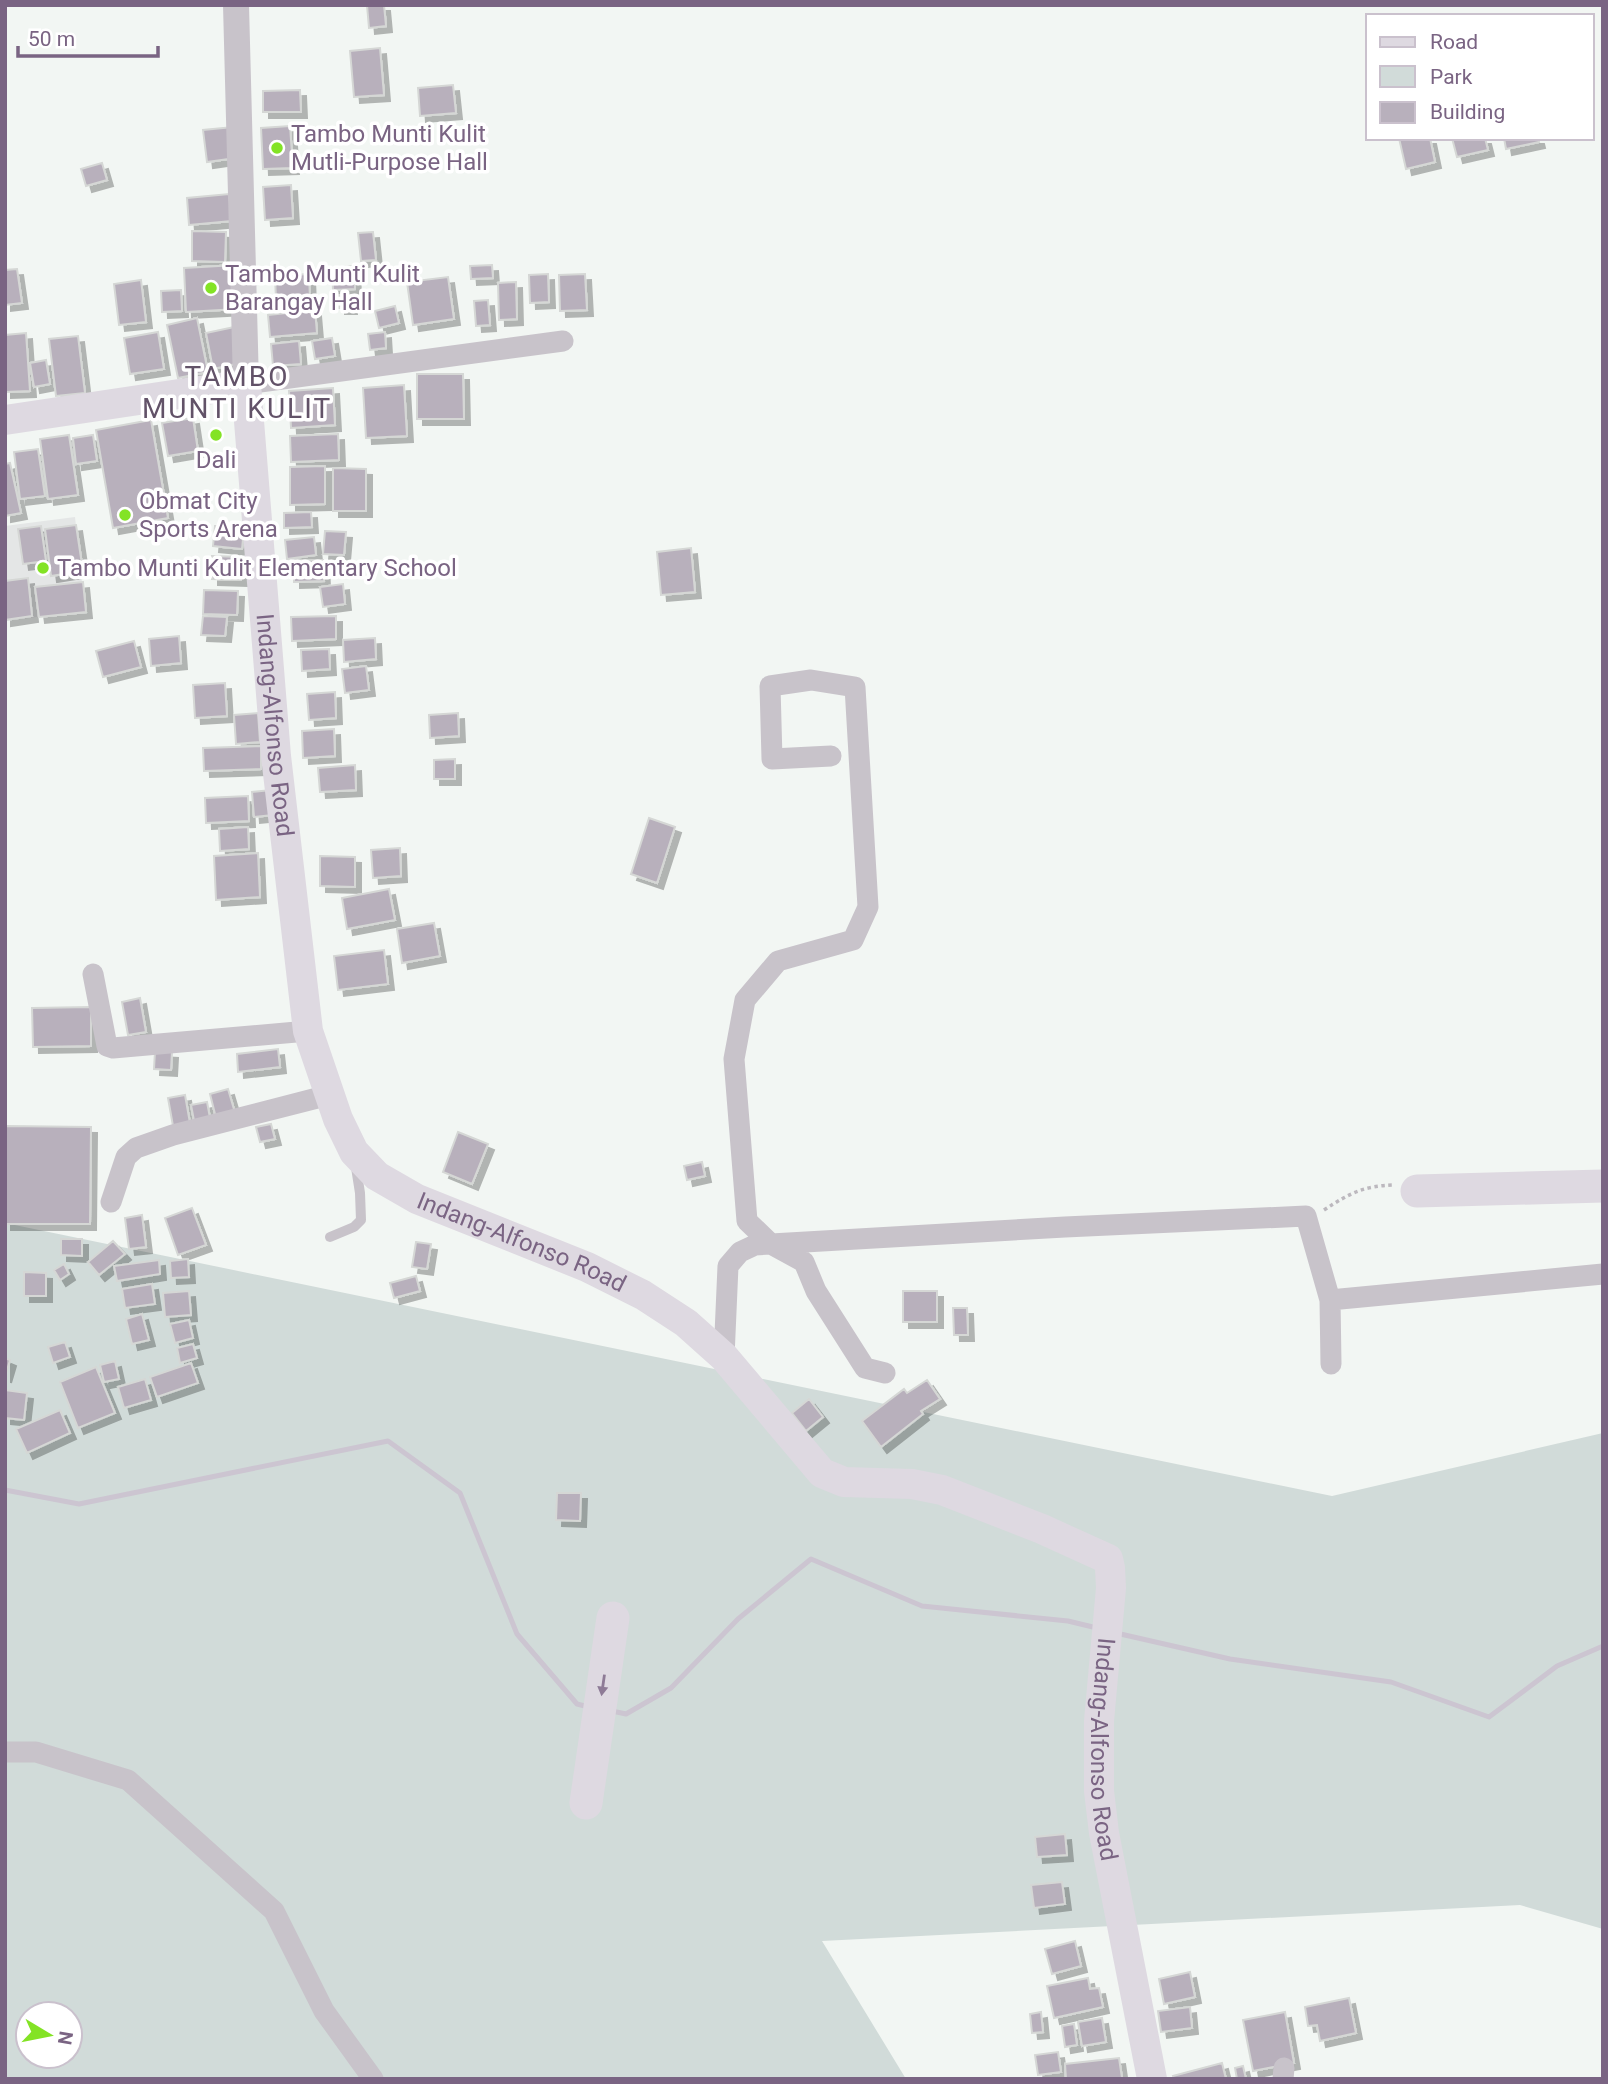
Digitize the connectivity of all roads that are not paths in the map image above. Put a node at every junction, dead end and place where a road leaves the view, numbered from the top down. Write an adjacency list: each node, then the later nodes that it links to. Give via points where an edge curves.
1 (236, 5): 3 (street)
2 (563, 341): 3 (street)
3 (246, 384): 4 (main road); 7 (main road, Indang-Alfonso Road, via 276,756)
4 (5, 420)
5 (831, 756): 14 (street, via 772,759 770,686 811,680 855,687 867,907 853,940 778,961 745,1000 734,1059 747,1221)
6 (93, 974): 7 (street, via 103,1034 107,1046 113,1048)
7 (308, 1031): 8 (main road, Indang-Alfonso Road)
8 (330, 1095): 9 (main road, Indang-Alfonso Road); 12 (street, via 136,1148 123,1163)
9 (354, 1152): 13 (lane, via 361,1220); 17 (main road, Indang-Alfonso Road, via 377,1176 417,1199 587,1267 643,1295 686,1323)
10 (1603, 1186): 11 (main road)
11 (1417, 1191)
12 (111, 1202)
13 (330, 1237)
14 (771, 1244): 16 (street, via 1306,1216); 17 (street, via 747,1248 728,1266); 19 (street, via 804,1262 816,1292 865,1368)
15 (1603, 1274): 16 (street)
16 (1330, 1300): 18 (street)
17 (724, 1357): 24 (main road, Indang-Alfonso Road, via 822,1474 844,1482 928,1486 1108,1559 1111,1588 1099,1721 1099,1791)
18 (1331, 1364)
19 (885, 1373)
20 (613, 1618): 22 (main road, one-way to 22)
21 (5, 1752): 23 (street, via 36,1752 128,1780 274,1912 324,2011)
22 (586, 1803)
23 (373, 2079)
24 (1152, 2079)

